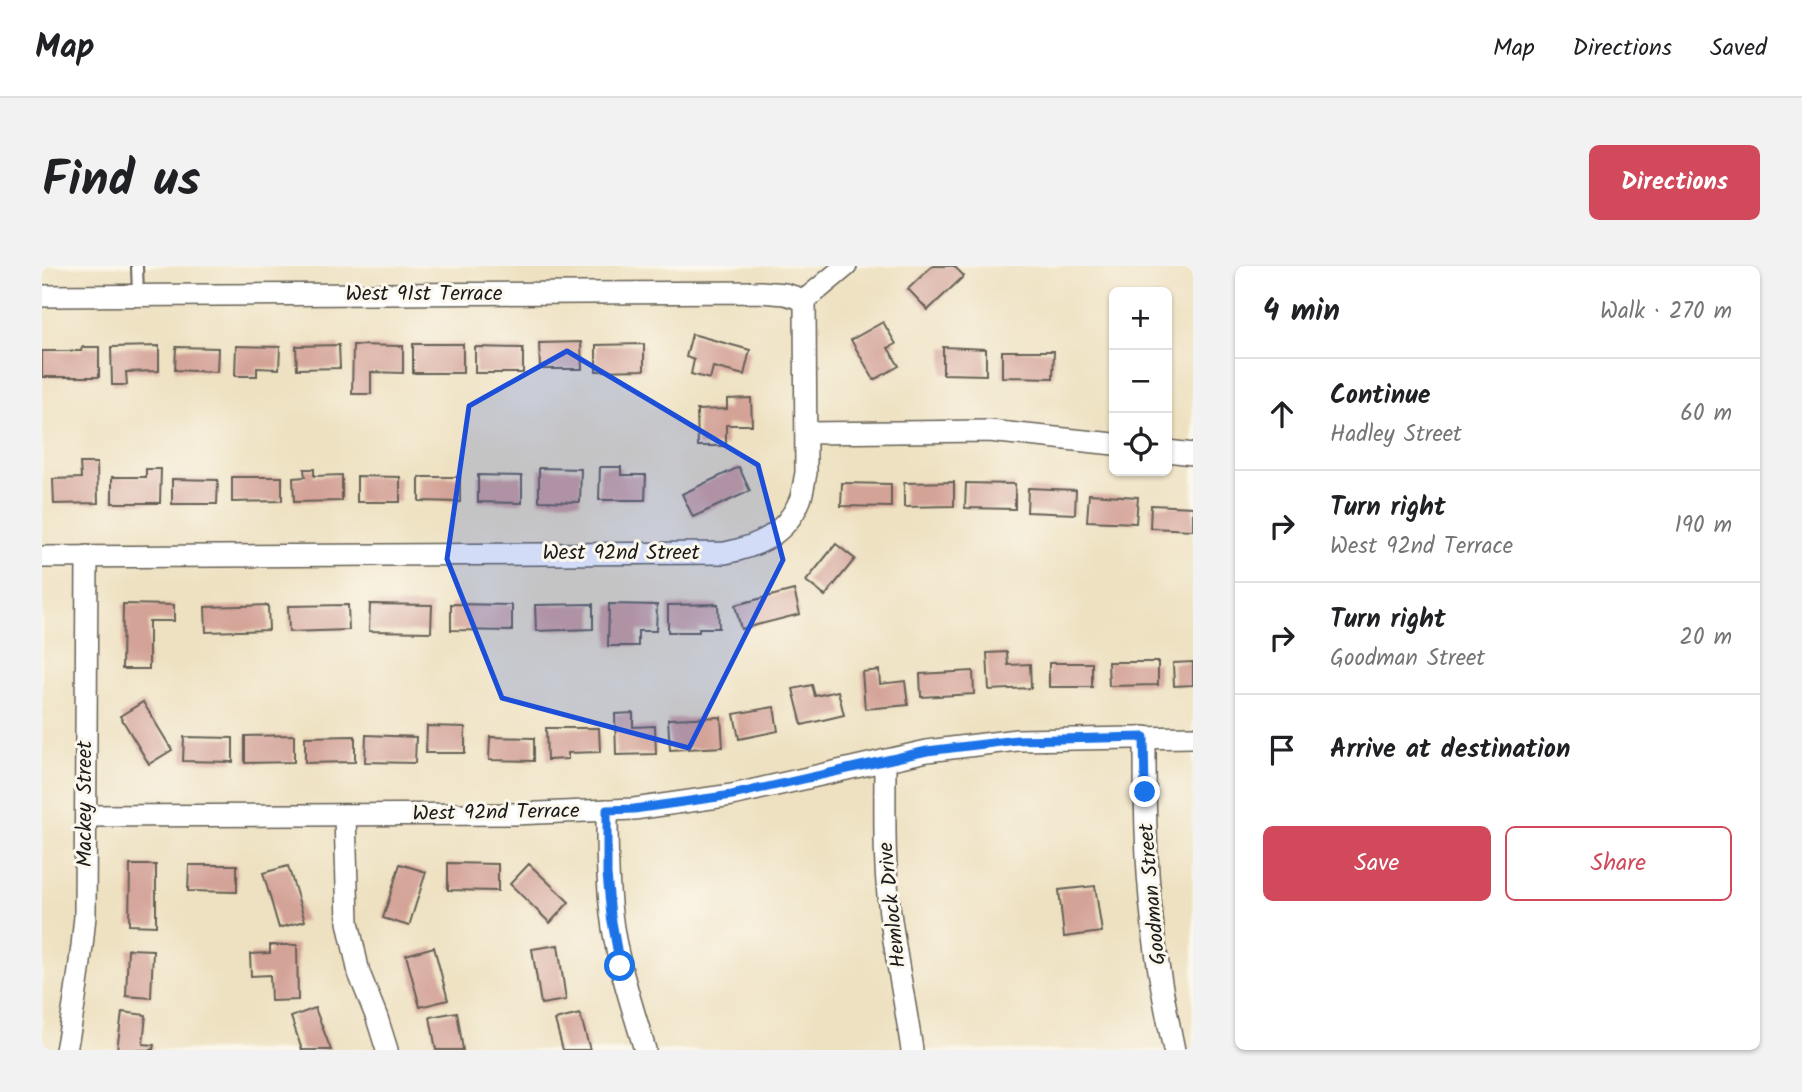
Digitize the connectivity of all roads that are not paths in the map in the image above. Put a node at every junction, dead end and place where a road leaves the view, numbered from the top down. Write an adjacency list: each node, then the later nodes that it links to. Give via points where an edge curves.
1 (137, 266): 3 (lane)
2 (846, 266): 5 (street)
3 (138, 295): 4 (street, West 91st Terrace); 5 (street, West 91st Terrace, via 761,292)
4 (42, 296)
5 (805, 300): 6 (street)
6 (806, 433): 7 (street, via 989,431); 11 (street, West 92nd Street, via 806,473 792,516 771,538 725,553)
7 (1109, 443)
8 (1172, 452): 9 (street)
9 (1193, 454)
10 (42, 556): 11 (street, West 92nd Street)
11 (87, 556): 17 (street, Mackey Street)
12 (1144, 737): 13 (street, West 92nd Terrace); 14 (street, West 92nd Terrace, via 1017,740); 22 (street, Goodman Street, via 1152,921)
13 (1193, 737)
14 (885, 760): 15 (street, West 92nd Terrace, via 732,795); 21 (street, Hemlock Drive, via 892,926)
15 (607, 810): 16 (street, West 92nd Terrace); 20 (street, via 611,916 620,966)
16 (345, 815): 17 (street, West 92nd Terrace); 19 (street, via 348,922 359,973)
17 (86, 816): 18 (street, Mackey Street, via 82,958)
18 (66, 1050)
19 (387, 1050)
20 (645, 1050)
21 (912, 1050)
22 (1174, 1050)

